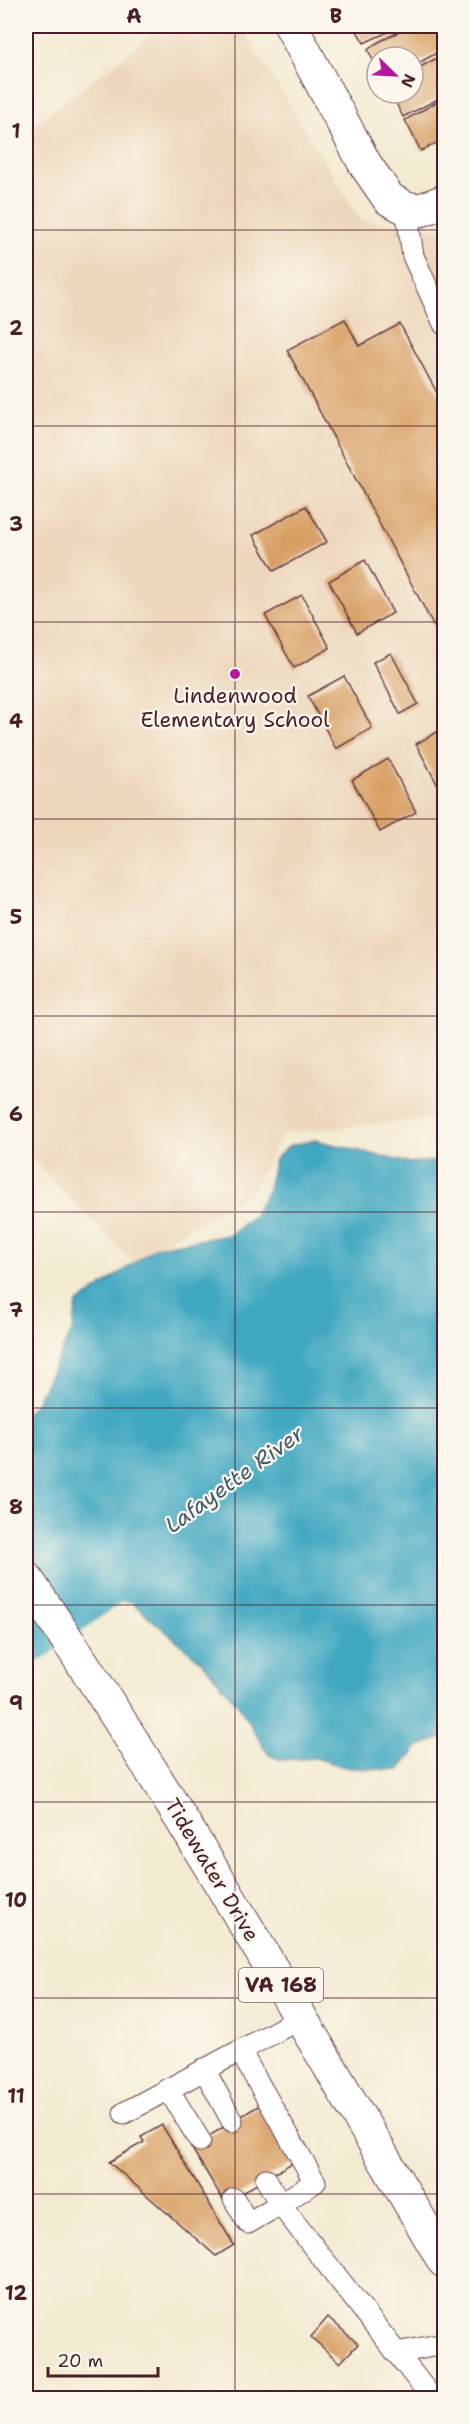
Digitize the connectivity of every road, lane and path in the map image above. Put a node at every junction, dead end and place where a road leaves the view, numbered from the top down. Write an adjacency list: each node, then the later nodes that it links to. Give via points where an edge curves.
1 (291, 26): 3 (main road, via 373,176 389,199)
2 (444, 201): 3 (main road, via 421,210)
3 (406, 208): 4 (lane, via 413,256)
4 (444, 324)
5 (26, 1578): 6 (main road, Tidewater Drive / VA 168, via 202,1851)
6 (301, 2018): 7 (lane); 16 (main road, Tidewater Drive / VA 168)
7 (240, 2051): 8 (lane); 15 (lane, via 315,2182)
8 (204, 2070): 9 (lane); 11 (lane)
9 (168, 2089): 10 (lane); 12 (lane)
10 (124, 2112)
11 (232, 2121)
12 (200, 2141)
13 (266, 2179): 15 (lane)
14 (234, 2199): 15 (lane, via 248,2223)
15 (280, 2204): 18 (lane)
16 (444, 2260)
17 (444, 2344): 18 (lane)
18 (396, 2353): 19 (lane)
19 (432, 2398)

